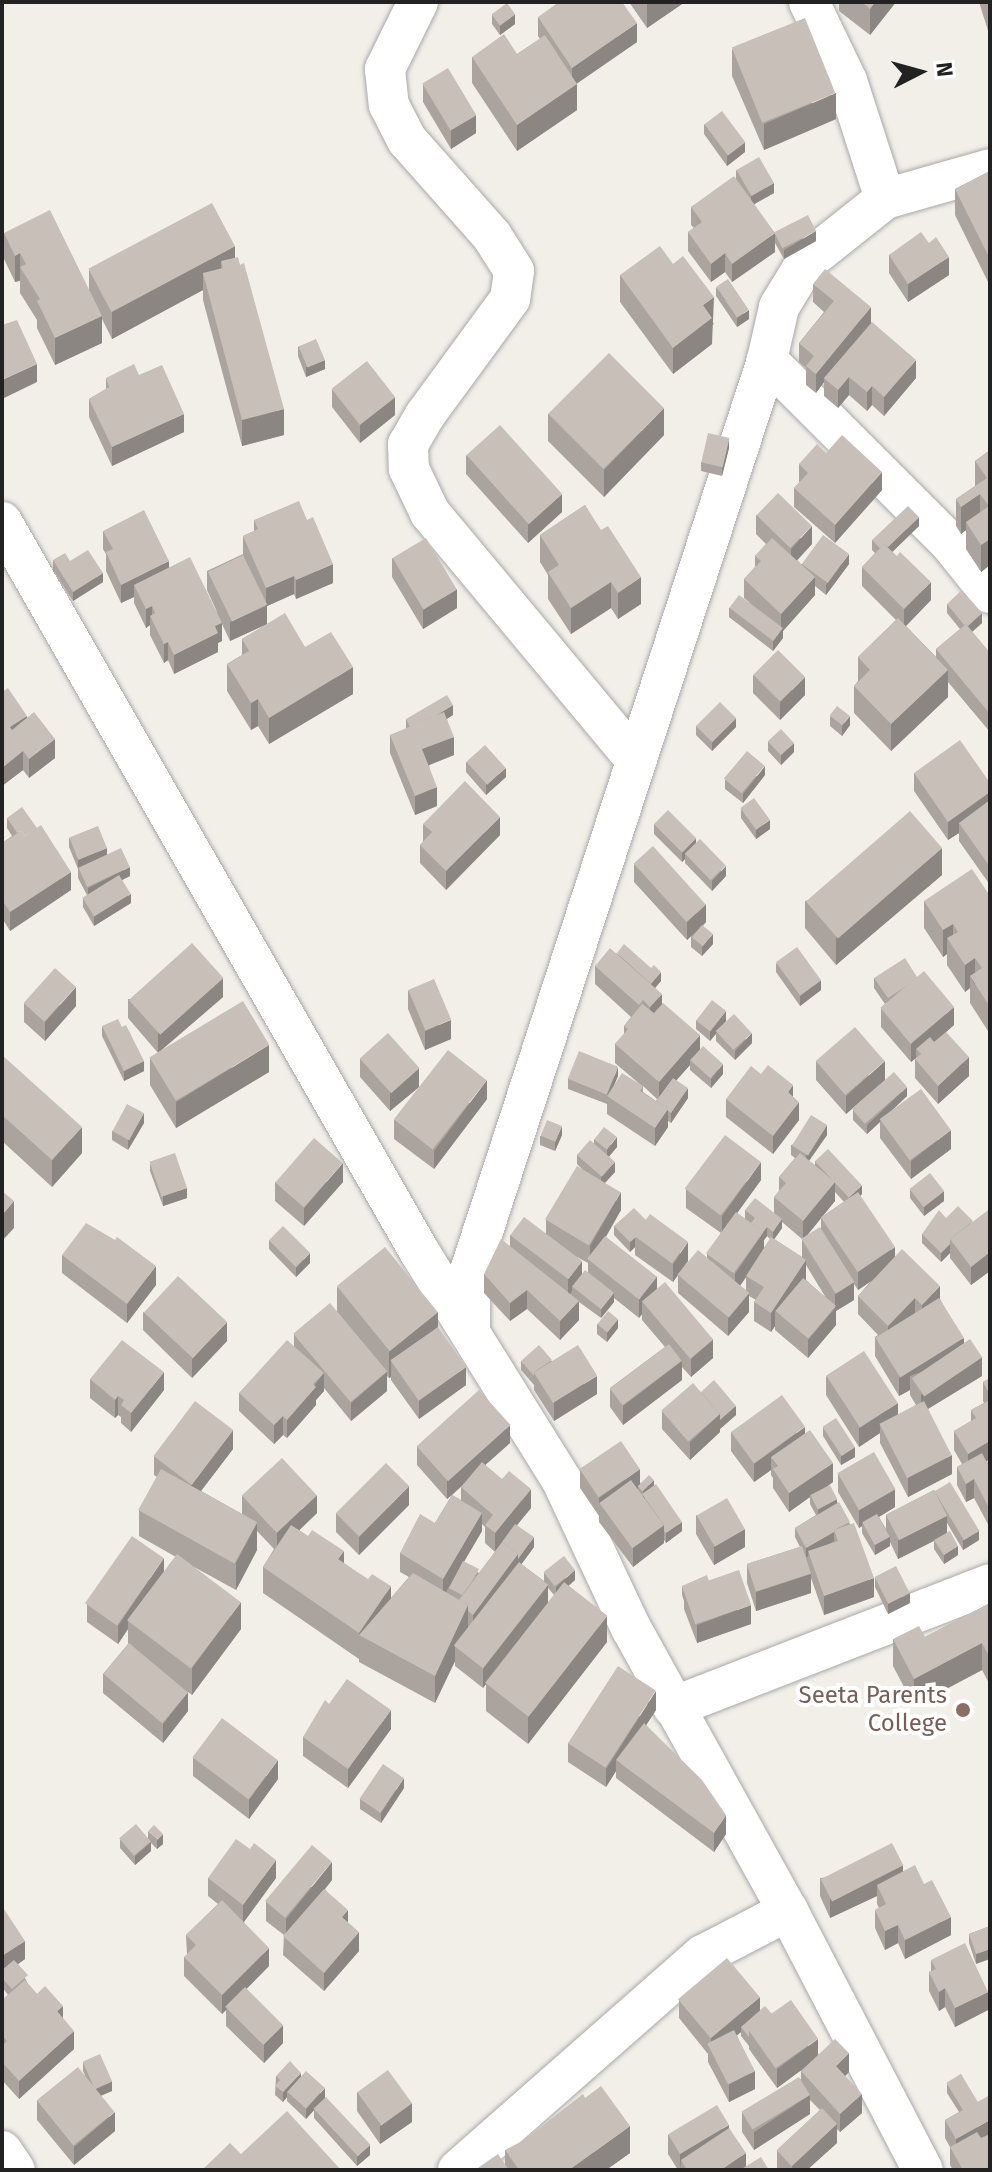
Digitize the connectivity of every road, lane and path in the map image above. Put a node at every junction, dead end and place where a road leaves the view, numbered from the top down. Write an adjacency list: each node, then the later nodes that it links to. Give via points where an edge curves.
1 (418, 2): 8 (street, via 385,69 389,105 407,140 492,236 514,271 510,299 408,444 409,469 430,513)
2 (809, 2): 4 (street, via 847,81)
3 (990, 169): 4 (street)
4 (885, 199): 5 (street, via 807,261 779,307)
5 (767, 360): 7 (street, via 950,543); 8 (street)
6 (2, 522): 9 (street, via 210,892)
7 (990, 593)
8 (636, 760): 9 (street, via 470,1271)
9 (470, 1330): 11 (street, via 562,1481)
10 (990, 1584): 11 (street)
11 (673, 1707): 12 (street)
12 (788, 1911): 15 (street, via 703,1955); 16 (street)
13 (2, 2151): 14 (street)
14 (15, 2170)
15 (458, 2170)
16 (923, 2170)

